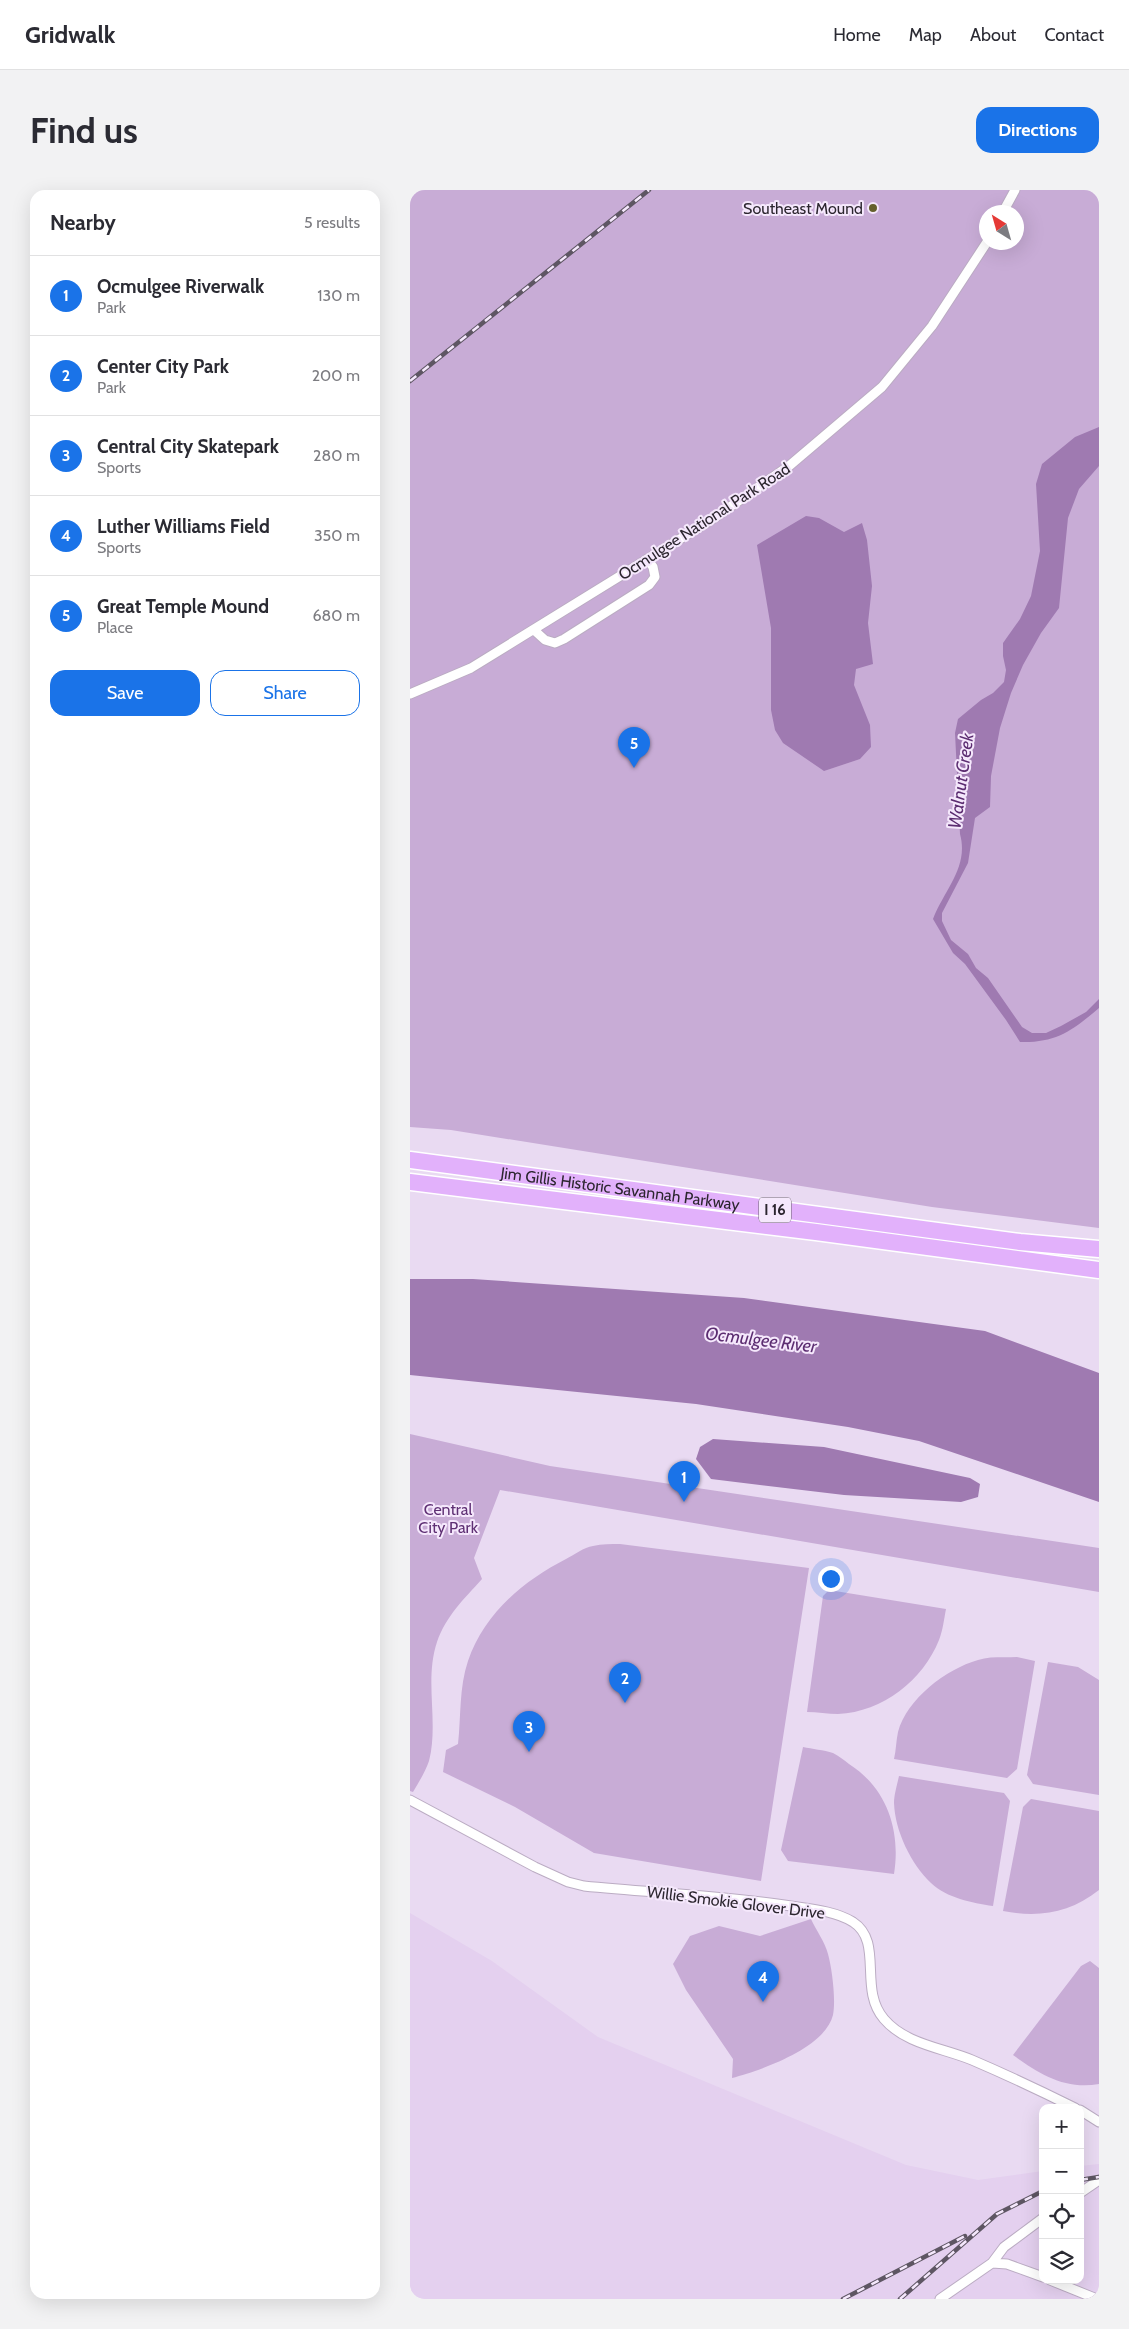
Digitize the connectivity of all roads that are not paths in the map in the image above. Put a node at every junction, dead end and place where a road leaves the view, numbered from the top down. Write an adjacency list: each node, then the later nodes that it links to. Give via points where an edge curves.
1 (1015, 190): 2 (street)
2 (1007, 205)
3 (982, 250): 4 (street, Ocmulgee National Park Road, via 912,353 870,398 789,466)
4 (647, 559): 5 (street, Ocmulgee National Park Road); 5 (street, via 655,577 649,585 564,639 555,643 545,640)
5 (534, 630): 6 (street, Ocmulgee National Park Road, via 471,668)
6 (410, 694)
7 (410, 1160): 9 (highway, Jim Gillis Historic Savannah Parkway / I 16, via 980,1237)
8 (410, 1182): 10 (highway, Jim Gillis Historic Savannah Parkway / I 16)
9 (1099, 1249)
10 (1099, 1270)
11 (410, 1800): 12 (street, Willie Smokie Glover Drive, via 568,1882 765,1902 822,1911 848,1919 867,1938 874,2003 893,2028)
12 (1066, 2104)
13 (1084, 2113): 14 (street)
14 (1099, 2122)
15 (1099, 2180): 16 (street)
16 (1084, 2190)
17 (1039, 2221): 18 (street, via 1004,2247)
18 (992, 2263): 19 (street, via 1007,2264); 21 (street)
19 (1039, 2276)
20 (1060, 2284): 22 (street)
21 (940, 2299)
22 (1096, 2299)

